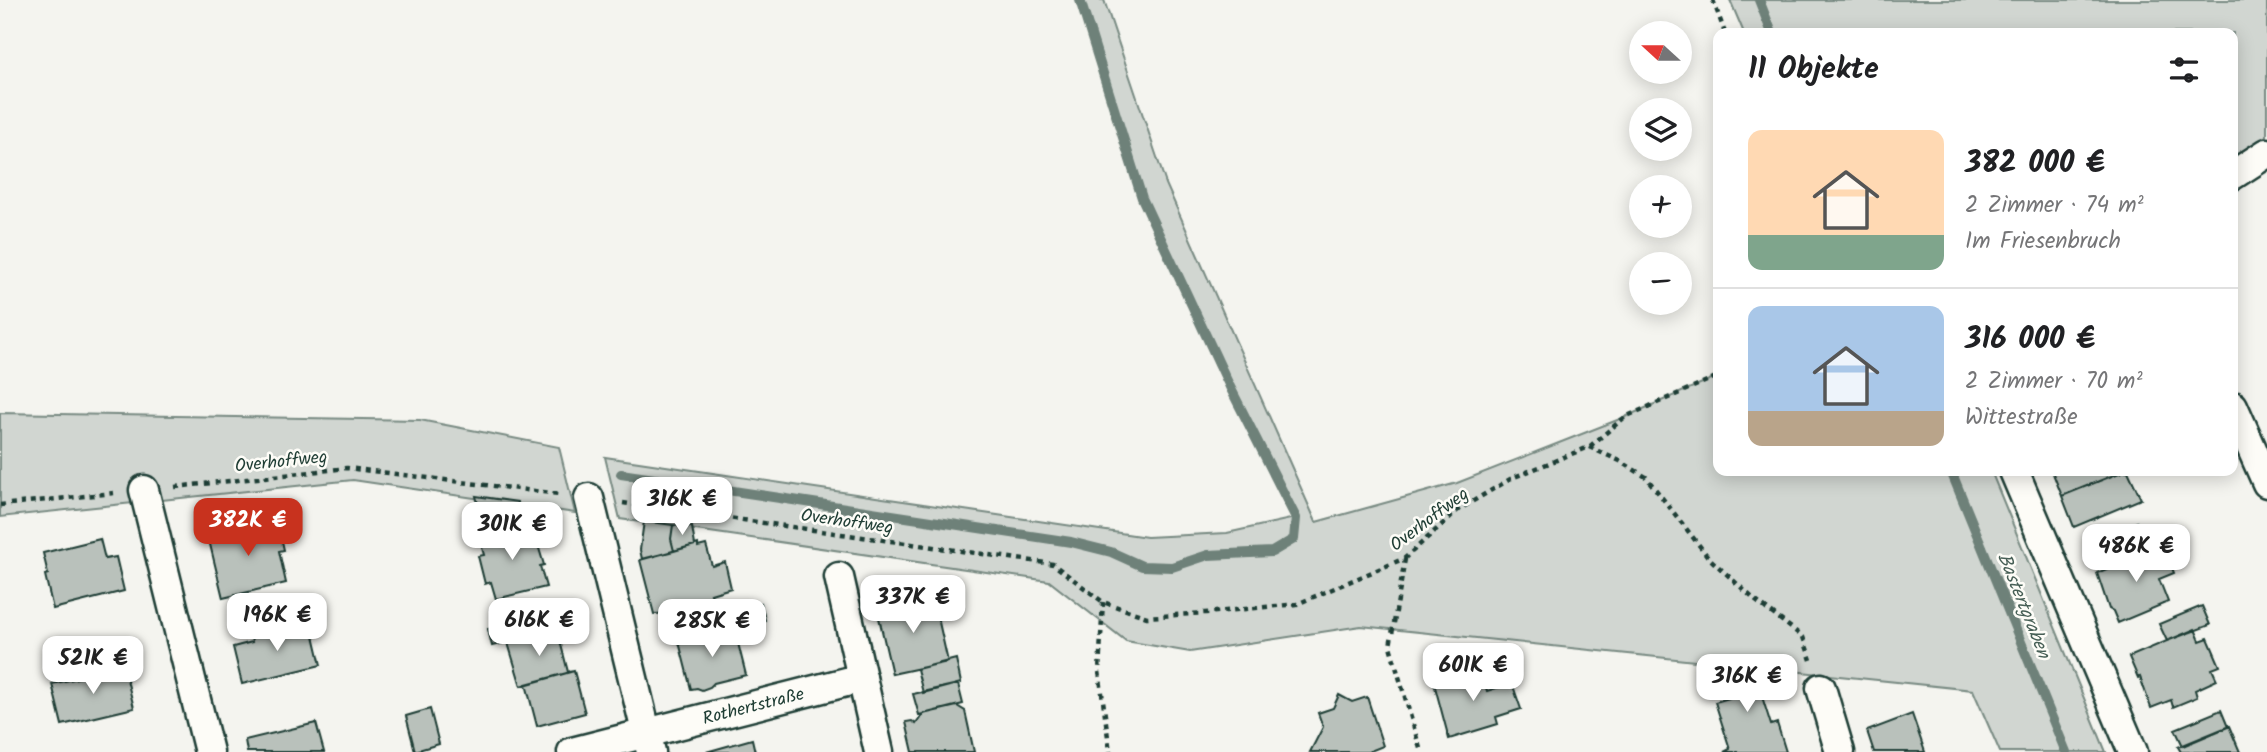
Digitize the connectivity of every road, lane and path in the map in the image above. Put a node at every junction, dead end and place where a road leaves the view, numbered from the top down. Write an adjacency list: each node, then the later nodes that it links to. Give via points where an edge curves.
1 (1713, 0): 2 (path)
2 (1723, 28)
3 (2267, 153): 4 (street)
4 (2238, 173)
5 (1713, 378): 7 (path, Overhoffweg, via 1625,417)
6 (2238, 417): 9 (street)
7 (1589, 447): 13 (path, Overhoffweg, via 1512,478 1458,510); 17 (path, via 1646,477 1709,558 1803,637)
8 (2016, 476): 25 (street)
9 (2267, 483)
10 (144, 490): 11 (path, Overhoffweg, via 347,468); 12 (path, Overhoffweg); 19 (street)
11 (589, 498): 15 (path, Overhoffweg, via 1053,564); 18 (street)
12 (0, 505)
13 (1405, 558): 15 (path, Overhoffweg, via 1297,604 1147,617); 23 (path, via 1390,646)
14 (839, 577): 16 (street)
15 (1103, 602): 22 (path, via 1099,671)
16 (862, 678): 18 (street, Rothertstraße); 21 (street)
17 (1821, 688): 24 (street)
18 (648, 742): 20 (street, Rothertstraße)
19 (209, 752)
20 (572, 752)
21 (879, 752)
22 (1110, 752)
23 (1421, 752)
24 (1840, 752)
25 (2133, 752)

